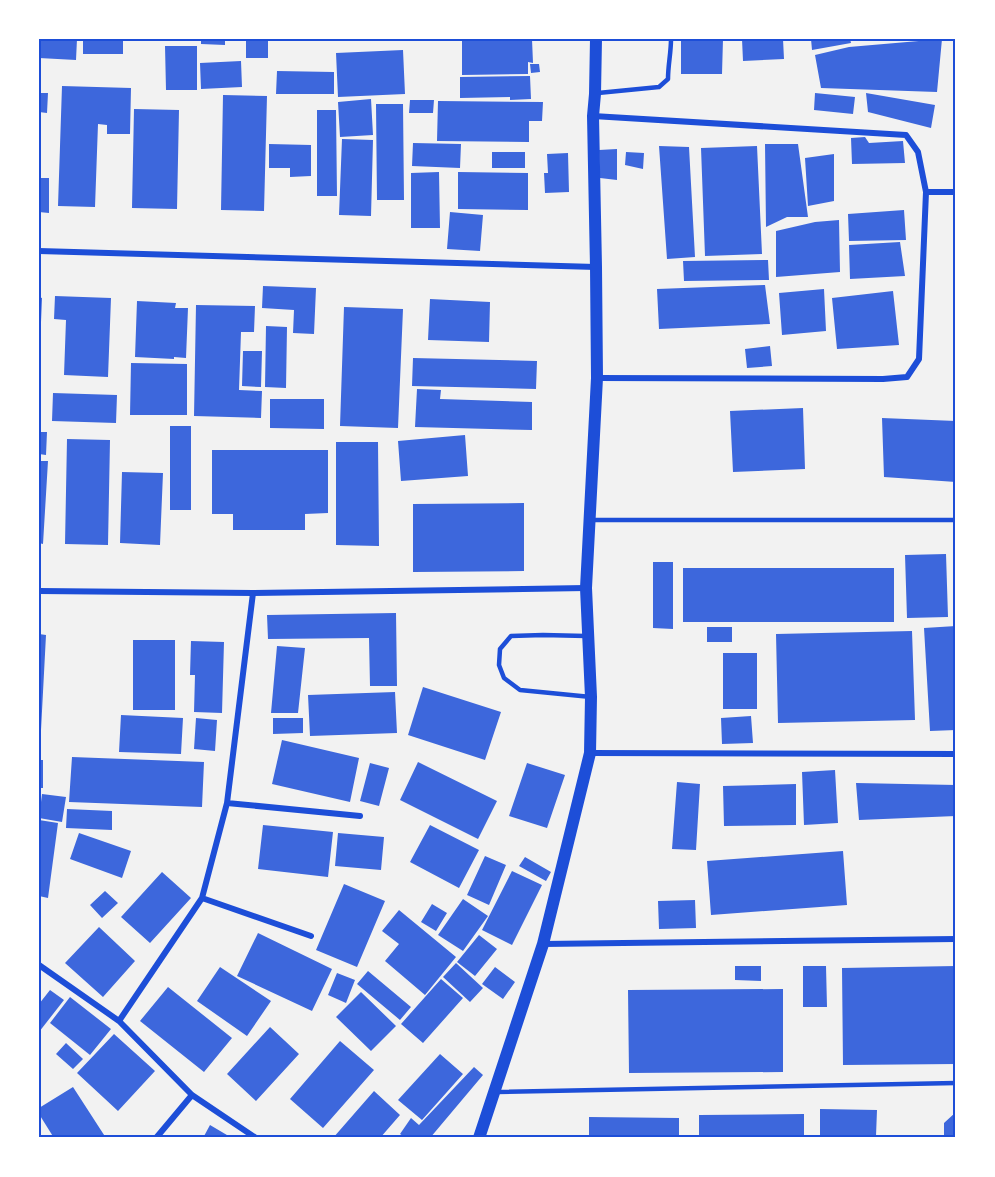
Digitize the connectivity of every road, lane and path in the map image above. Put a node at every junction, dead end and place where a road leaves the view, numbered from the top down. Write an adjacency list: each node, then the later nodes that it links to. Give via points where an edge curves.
1 (596, 39): 3 (main road)
2 (671, 39): 3 (lane, via 668,79 659,87)
3 (595, 94): 4 (main road)
4 (593, 116): 5 (street, via 906,135 918,152); 8 (main road)
5 (926, 192): 6 (street); 9 (street, via 919,359 907,377)
6 (956, 192)
7 (39, 251): 8 (street)
8 (596, 267): 9 (main road)
9 (597, 378): 10 (main road)
10 (590, 520): 11 (lane); 12 (main road)
11 (956, 520)
12 (586, 588): 14 (street); 15 (main road)
13 (39, 591): 14 (street)
14 (253, 593): 19 (street)
15 (588, 636): 16 (main road); 16 (lane, via 511,636 500,649 499,665 504,678 520,690)
16 (591, 697): 17 (main road)
17 (590, 753): 18 (street); 24 (main road)
18 (956, 754)
19 (227, 803): 20 (street); 21 (street)
20 (360, 816)
21 (202, 898): 22 (street); 26 (street)
22 (312, 936)
23 (956, 939): 24 (street)
24 (543, 944): 28 (main road)
25 (39, 964): 26 (street)
26 (119, 1021): 29 (street)
27 (956, 1083): 28 (lane)
28 (494, 1092): 32 (main road)
29 (192, 1095): 30 (street); 31 (street)
30 (156, 1138)
31 (256, 1138)
32 (478, 1138)

